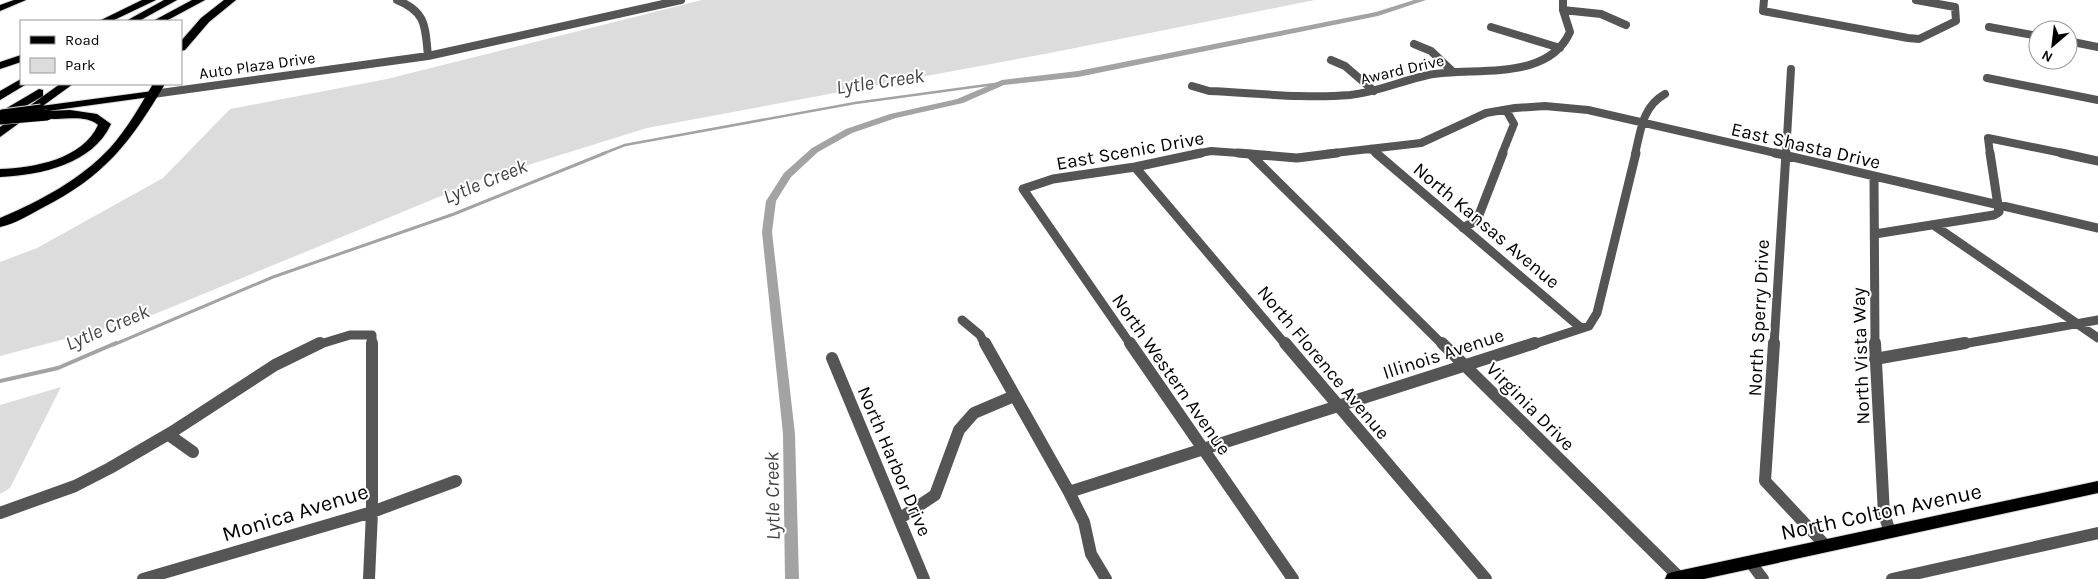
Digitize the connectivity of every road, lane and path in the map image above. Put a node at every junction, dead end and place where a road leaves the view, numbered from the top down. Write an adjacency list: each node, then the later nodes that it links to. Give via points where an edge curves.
1 (5, 0): 12 (main road)
2 (22, 0): 13 (main road)
3 (151, 0): 15 (highway)
4 (172, 0): 16 (highway)
5 (200, 0): 17 (highway)
6 (230, 0): 24 (highway, via 205,20)
7 (397, 0): 27 (street, via 413,6 422,16)
8 (681, 0): 27 (street, Auto Plaza Drive)
9 (1563, 0): 14 (street)
10 (1764, 0): 11 (street, via 1763,11 1908,38 1919,39 1956,21 1954,7)
11 (1916, 0)
12 (0, 2)
13 (0, 8)
14 (1563, 10): 18 (street, via 1601,14); 26 (street, via 1570,34)
15 (106, 20)
16 (133, 20)
17 (160, 20)
18 (1626, 25)
19 (1491, 27): 26 (street)
20 (1989, 27): 21 (street)
21 (2028, 34)
22 (2078, 43): 25 (street)
23 (1414, 44): 32 (street, via 1431,51)
24 (182, 47)
25 (2098, 47)
26 (1560, 48): 32 (street, Award Drive, via 1542,60 1521,67)
27 (428, 56): 38 (street, Auto Plaza Drive)
28 (20, 58): 30 (highway)
29 (1331, 60): 39 (street, via 1345,66)
30 (0, 66)
31 (1791, 69): 49 (street, North Sperry Drive)
32 (1452, 71): 39 (street, Award Drive)
33 (1987, 78): 42 (street)
34 (20, 84): 41 (highway)
35 (51, 85): 44 (highway)
36 (67, 85): 46 (highway)
37 (1192, 86): 39 (street, Award Drive, via 1294,95 1350,95)
38 (156, 89): 44 (main road, Auto Plaza Drive, bridge); 56 (highway, via 123,140 102,163 62,192)
39 (1374, 91)
40 (1665, 94): 45 (street, Illinois Avenue, via 1648,106)
41 (0, 96)
42 (2098, 100)
43 (1506, 110): 45 (street, East Shasta Drive, via 1533,106 1566,107); 47 (street, East Scenic Drive, via 1474,118 1430,141); 58 (street, via 1514,124 1480,214 1477,220)
44 (0, 117): 52 (highway, bridge, via 87,114 100,118 105,124 103,133 83,150 54,164)
45 (1643, 123): 49 (street, East Shasta Drive); 64 (street, Illinois Avenue, via 1597,313 1589,326)
46 (0, 133)
47 (1371, 149): 48 (street, East Scenic Drive, via 1297,158); 58 (street, North Kansas Avenue)
48 (1251, 155): 51 (street, East Scenic Drive, via 1211,151); 68 (street, Virginia Drive)
49 (1785, 156): 53 (street, East Shasta Drive); 82 (street, North Sperry Drive, via 1765,481)
50 (2098, 161): 55 (street, via 1988,138)
51 (1135, 167): 54 (street, East Scenic Drive, via 1053,179); 70 (street, North Florence Avenue)
52 (0, 173)
53 (1874, 177): 55 (street, East Shasta Drive); 60 (street, North Vista Way)
54 (1023, 189): 72 (street, North Western Avenue)
55 (1998, 205): 57 (street, via 1999,212 1994,215); 59 (street, East Shasta Drive)
56 (0, 223)
57 (1935, 226): 60 (street); 63 (street)
58 (1463, 228): 64 (street, North Kansas Avenue)
59 (2098, 228)
60 (1875, 234): 67 (street, North Vista Way)
61 (962, 320): 69 (street, via 980,335)
62 (2098, 320): 63 (street)
63 (2077, 324): 65 (street); 67 (street)
64 (1581, 328): 68 (street, Illinois Avenue)
65 (2098, 338)
66 (832, 358): 79 (street, North Harbor Drive)
67 (1875, 359): 80 (street, North Vista Way, via 1884,514)
68 (1464, 366): 70 (street, Illinois Avenue); 84 (street, Virginia Drive)
69 (1014, 396): 76 (street); 79 (street, via 974,413 959,430 935,495)
70 (1339, 406): 72 (street, Illinois Avenue); 90 (street, North Florence Avenue)
71 (169, 435): 73 (street); 77 (street, via 294,354 344,336 372,335); 78 (street, via 84,482)
72 (1202, 448): 76 (street, Illinois Avenue); 89 (street, North Western Avenue)
73 (193, 452)
74 (456, 481): 77 (street, Monica Avenue)
75 (2098, 487): 80 (main road, North Colton Avenue)
76 (1070, 492): 88 (street, via 1084,522 1091,554)
77 (372, 512): 85 (street, Monica Avenue); 86 (street)
78 (0, 513)
79 (899, 520): 87 (street, North Harbor Drive)
80 (1890, 532): 82 (main road, North Colton Avenue)
81 (2098, 533): 92 (street)
82 (1825, 546): 83 (main road, North Colton Avenue)
83 (1751, 563): 84 (main road, North Colton Avenue); 91 (street)
84 (1676, 578)
85 (143, 579)
86 (369, 579)
87 (924, 579)
88 (1106, 579)
89 (1293, 579)
90 (1486, 579)
91 (1763, 579)
92 (1892, 579)

